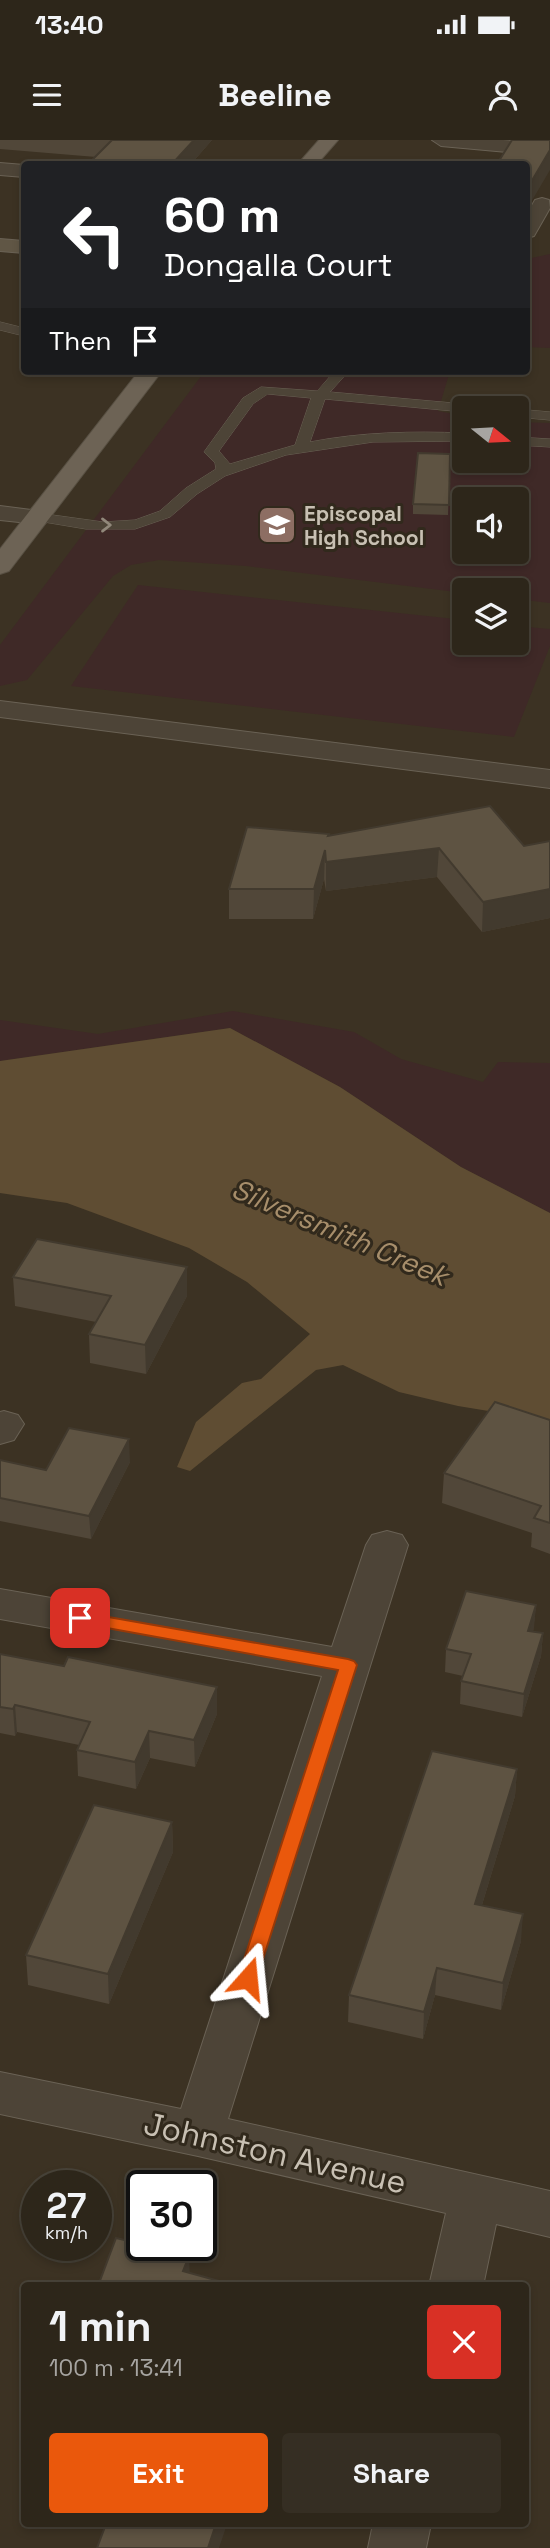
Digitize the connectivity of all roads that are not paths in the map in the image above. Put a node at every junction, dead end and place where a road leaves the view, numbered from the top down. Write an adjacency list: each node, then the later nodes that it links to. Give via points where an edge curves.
1 (329, 140): 4 (main road)
2 (441, 140): 3 (street)
3 (550, 150)
4 (310, 161)
5 (0, 169): 6 (street)
6 (21, 171)
7 (546, 198): 8 (street)
8 (530, 227)
9 (0, 245): 10 (street)
10 (21, 247)
11 (0, 326): 12 (lane)
12 (21, 331)
13 (148, 375): 25 (main road)
14 (338, 375): 15 (lane)
15 (319, 396): 16 (lane); 22 (lane); 23 (lane, via 266,390 248,401 211,452 222,461)
16 (452, 407)
17 (529, 414): 18 (lane)
18 (550, 416)
19 (452, 437): 22 (lane, via 354,439)
20 (529, 442): 21 (lane)
21 (550, 443)
22 (301, 447): 23 (lane)
23 (224, 471): 25 (lane, one-way to 23, via 99,526 135,524 165,514)
24 (0, 513): 25 (street)
25 (38, 517): 26 (main road)
26 (0, 566)
27 (0, 709): 28 (street)
28 (550, 779)
29 (387, 1545): 31 (street)
30 (0, 1604): 31 (street)
31 (348, 1665): 33 (street)
32 (0, 2093): 33 (street, Johnston Avenue)
33 (198, 2134): 34 (street, Johnston Avenue)
34 (476, 2198): 35 (street, Johnston Avenue); 36 (street)
35 (550, 2214)
36 (457, 2282)
37 (401, 2527): 38 (street)
38 (397, 2548)

